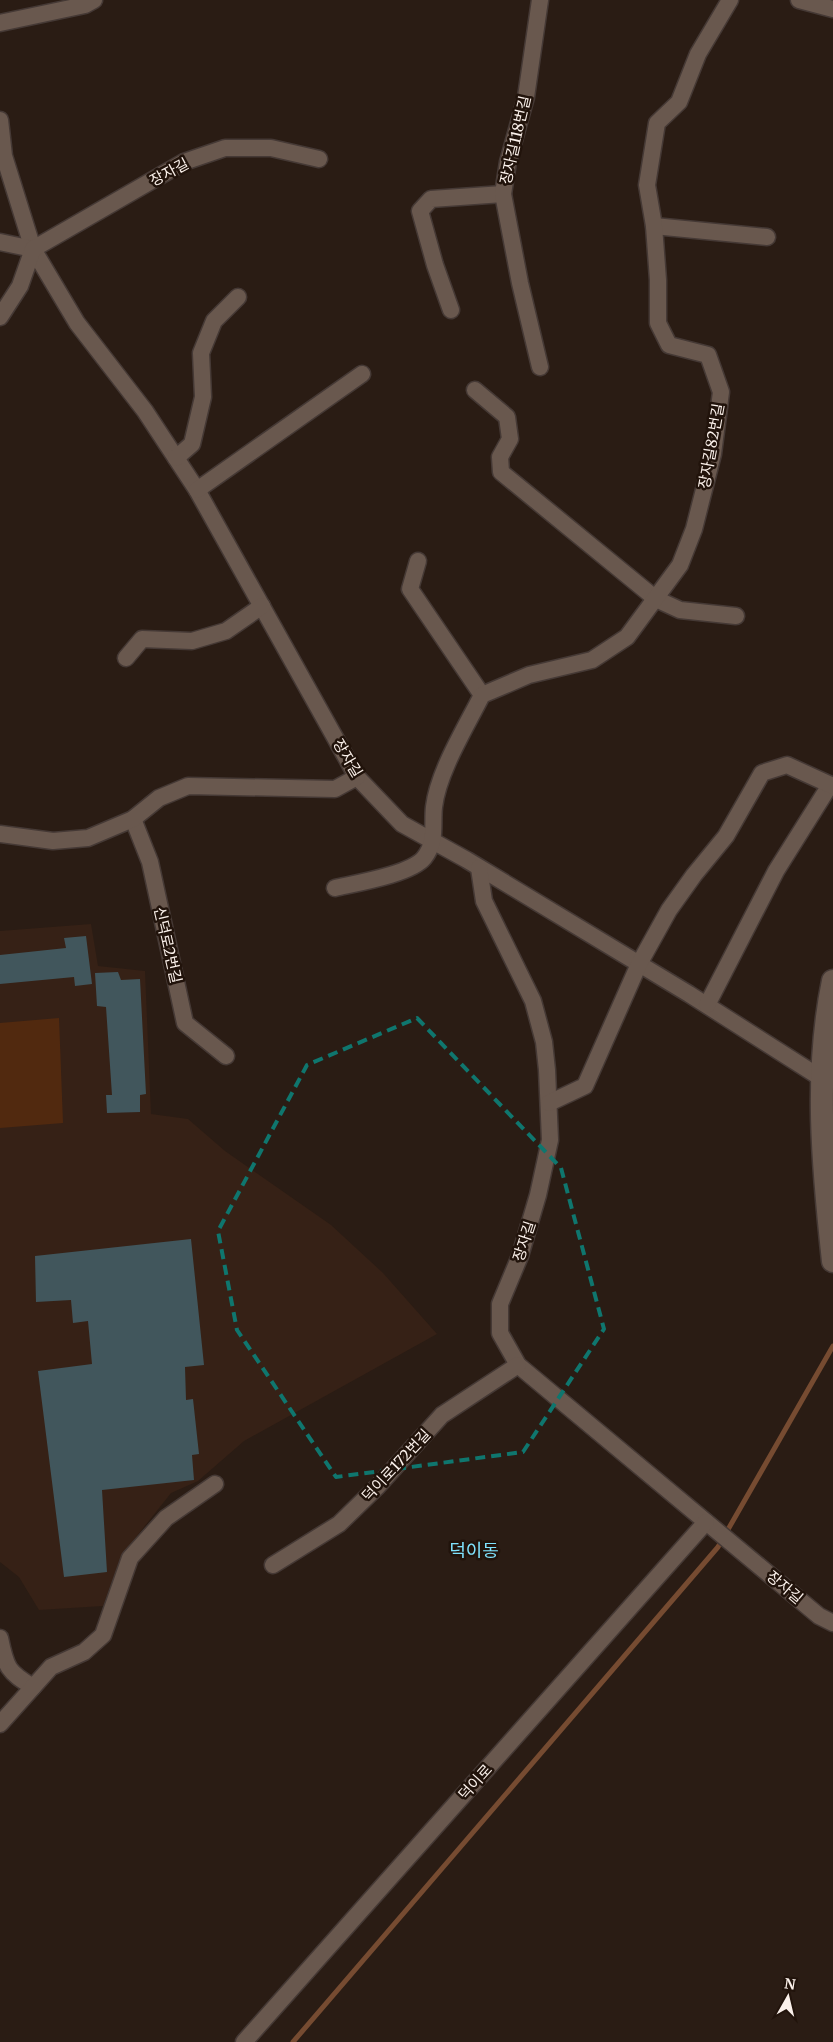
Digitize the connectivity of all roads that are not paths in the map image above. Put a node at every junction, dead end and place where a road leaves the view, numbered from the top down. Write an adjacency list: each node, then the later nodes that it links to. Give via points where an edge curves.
1 (94, 0): 6 (street, via 85,5)
2 (540, 0): 9 (street, 장자길118번길, via 526,97 508,162)
3 (730, 0): 10 (street, 장자길82번길, via 698,54 679,102 657,123 647,185)
4 (799, 0): 5 (street)
5 (833, 9)
6 (0, 23)
7 (0, 120): 13 (street, 장자길, via 4,156)
8 (319, 158): 13 (street, 장자길, via 271,148 225,148 184,162)
9 (503, 194): 15 (street, via 431,199 420,211); 17 (street, 장자길118번길)
10 (654, 226): 11 (street); 23 (street, 장자길82번길, via 658,323 669,345 708,355 721,392 712,454 694,529 680,565)
11 (767, 237)
12 (0, 242): 13 (street)
13 (34, 249): 16 (street, via 20,286); 20 (street, 장자길, via 77,323 146,411)
14 (238, 297): 20 (street, via 214,321 201,353 203,397 192,444)
15 (451, 310)
16 (0, 317)
17 (540, 367)
18 (362, 374): 21 (street)
19 (476, 390): 23 (street, via 507,418 510,439 500,457 501,472)
20 (176, 458): 21 (street, 장자길)
21 (197, 490): 24 (street, 장자길)
22 (418, 561): 27 (street, via 410,589)
23 (656, 599): 25 (street, via 680,610); 27 (street, 장자길82번길, via 627,637 592,660 529,675)
24 (262, 606): 26 (street, via 226,630 192,641 142,639); 28 (street, 장자길)
25 (736, 616)
26 (126, 658)
27 (482, 695): 32 (street, via 444,772 434,806)
28 (357, 777): 30 (street, via 335,789 188,786 159,798); 32 (street, 장자길, via 402,824)
29 (832, 785): 35 (street, via 787,765 762,773 726,836 669,910); 37 (street, via 776,871)
30 (133, 819): 31 (street, via 88,838 52,840); 38 (street, 신덕로2번길, via 150,862 185,1023)
31 (0, 834)
32 (434, 840): 33 (street, 장자길); 34 (street, via 424,859 402,872)
33 (479, 868): 35 (street, 장자길); 40 (street, 장자길, via 484,902 533,1001 544,1042)
34 (335, 888)
35 (640, 964): 37 (street, 장자길); 40 (street, via 585,1086)
36 (833, 981): 39 (street, via 828,1005)
37 (707, 1005): 39 (street, 장자길)
38 (226, 1056)
39 (827, 1082): 41 (street, via 826,1198)
40 (550, 1103): 42 (street, 장자길, via 550,1140 538,1195 520,1256 500,1304 500,1333)
41 (833, 1261)
42 (518, 1365): 44 (street, 장자길); 45 (street, 덕이로172번길, via 442,1415 339,1524)
43 (215, 1484): 48 (street, via 166,1518 130,1558 103,1635 84,1652 51,1667)
44 (711, 1525): 46 (street, 장자길, via 819,1616); 50 (street, 덕이로)
45 (273, 1565)
46 (833, 1623)
47 (0, 1638): 48 (street, via 3,1656 12,1675)
48 (33, 1687): 49 (street)
49 (0, 1724)
50 (244, 2042)

